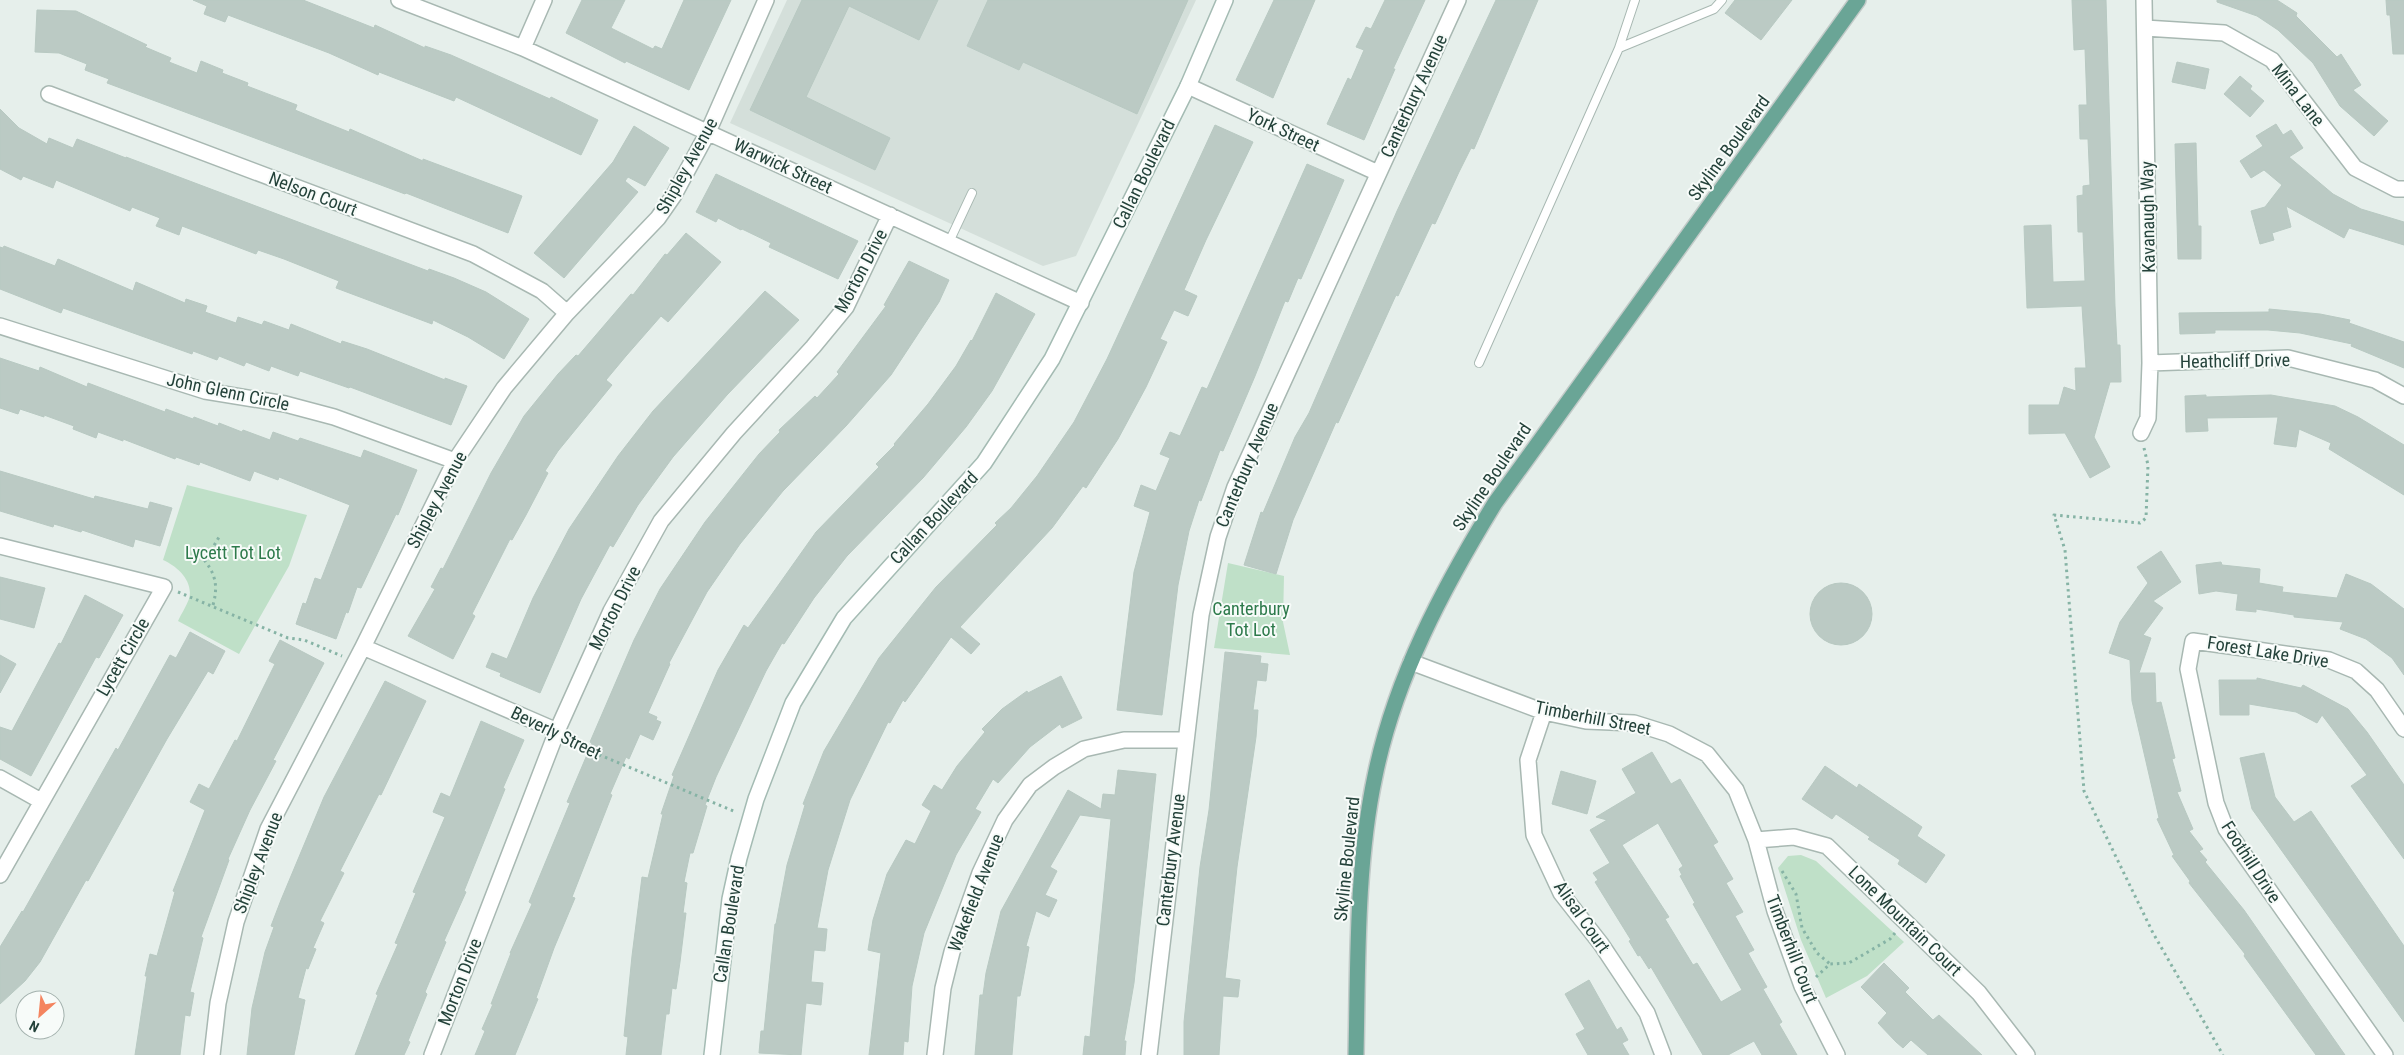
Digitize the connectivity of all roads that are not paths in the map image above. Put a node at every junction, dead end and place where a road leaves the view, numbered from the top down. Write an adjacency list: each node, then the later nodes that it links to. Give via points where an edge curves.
1 (399, 0): 10 (street, Warwick Street)
2 (544, 0): 12 (street)
3 (766, 0): 16 (street, Shipley Avenue)
4 (1225, 0): 14 (street, Callan Boulevard)
5 (1458, 0): 17 (street, Canterbury Avenue)
6 (1635, 0): 13 (lane)
7 (1722, 0): 13 (lane, via 1714,10)
8 (1858, 0): 33 (main road, Skyline Boulevard, via 1495,503 1456,568)
9 (2144, 0): 11 (street, Kavanaugh Way)
10 (424, 4): 12 (street, Warwick Street)
11 (2145, 28): 18 (street, Mina Lane, via 2224,33 2272,60 2355,168 2396,189); 26 (street, Kavanaugh Way)
12 (523, 48): 16 (street, Warwick Street)
13 (1620, 48): 25 (lane)
14 (1188, 86): 17 (street, York Street); 22 (street, Callan Boulevard)
15 (49, 94): 23 (street, Nelson Court, via 473,254 542,291)
16 (708, 132): 20 (street, Warwick Street); 23 (street, Shipley Avenue, via 658,218)
17 (1378, 173): 37 (street, Canterbury Avenue, via 1235,487 1218,536 1201,615)
18 (2404, 189)
19 (972, 193): 21 (lane)
20 (890, 215): 21 (street, Warwick Street); 36 (street, Morton Drive, via 846,307 734,432 661,521 611,611)
21 (948, 242): 22 (street, Warwick Street)
22 (1081, 303): 44 (street, Callan Boulevard, via 1052,358 984,463 844,618 792,703 750,818 730,899)
23 (567, 313): 29 (street, Shipley Avenue, via 504,388)
24 (0, 326): 29 (street, John Glenn Circle, via 205,391 285,404 334,417)
25 (1479, 363)
26 (2150, 363): 27 (street, Heathcliff Drive, via 2288,358 2375,380); 28 (street, Kavanaugh Way, via 2148,418)
27 (2404, 396)
28 (2141, 432)
29 (455, 461): 32 (street, Shipley Avenue)
30 (0, 546): 39 (street, Lycett Circle, via 164,587)
31 (2193, 640): 35 (street, Forest Lake Drive, via 2328,660 2356,671 2377,690); 51 (street, Foothill Drive, via 2188,670 2216,803 2226,829)
32 (363, 647): 36 (street, Beverly Street); 42 (street, Shipley Avenue, via 268,829 236,922 218,1003)
33 (1411, 662): 34 (street, Timberhill Street); 47 (main road, Skyline Boulevard, via 1390,718 1374,776 1361,898)
34 (1544, 712): 40 (street, Timberhill Street, via 1586,721 1634,723 1669,734 1707,754 1736,790); 48 (street, Alisal Court, via 1528,760 1534,835 1561,893 1601,944 1647,1013)
35 (2404, 729)
36 (557, 731): 43 (street, Morton Drive)
37 (1184, 740): 45 (street, Wakefield Avenue, via 1124,740 1084,749 1030,785 1005,820 976,882 942,988); 46 (street, Canterbury Avenue)
38 (0, 778): 39 (street)
39 (41, 801): 41 (street, Lycett Circle)
40 (1756, 840): 49 (street, Timberhill Court, via 1775,911 1802,986); 50 (street, Lone Mountain Court, via 1794,837 1828,846 1979,993)
41 (0, 875)
42 (212, 1055)
43 (432, 1055)
44 (712, 1055)
45 (934, 1055)
46 (1148, 1055)
47 (1356, 1055)
48 (1664, 1055)
49 (1838, 1055)
50 (2027, 1055)
51 (2385, 1055)

